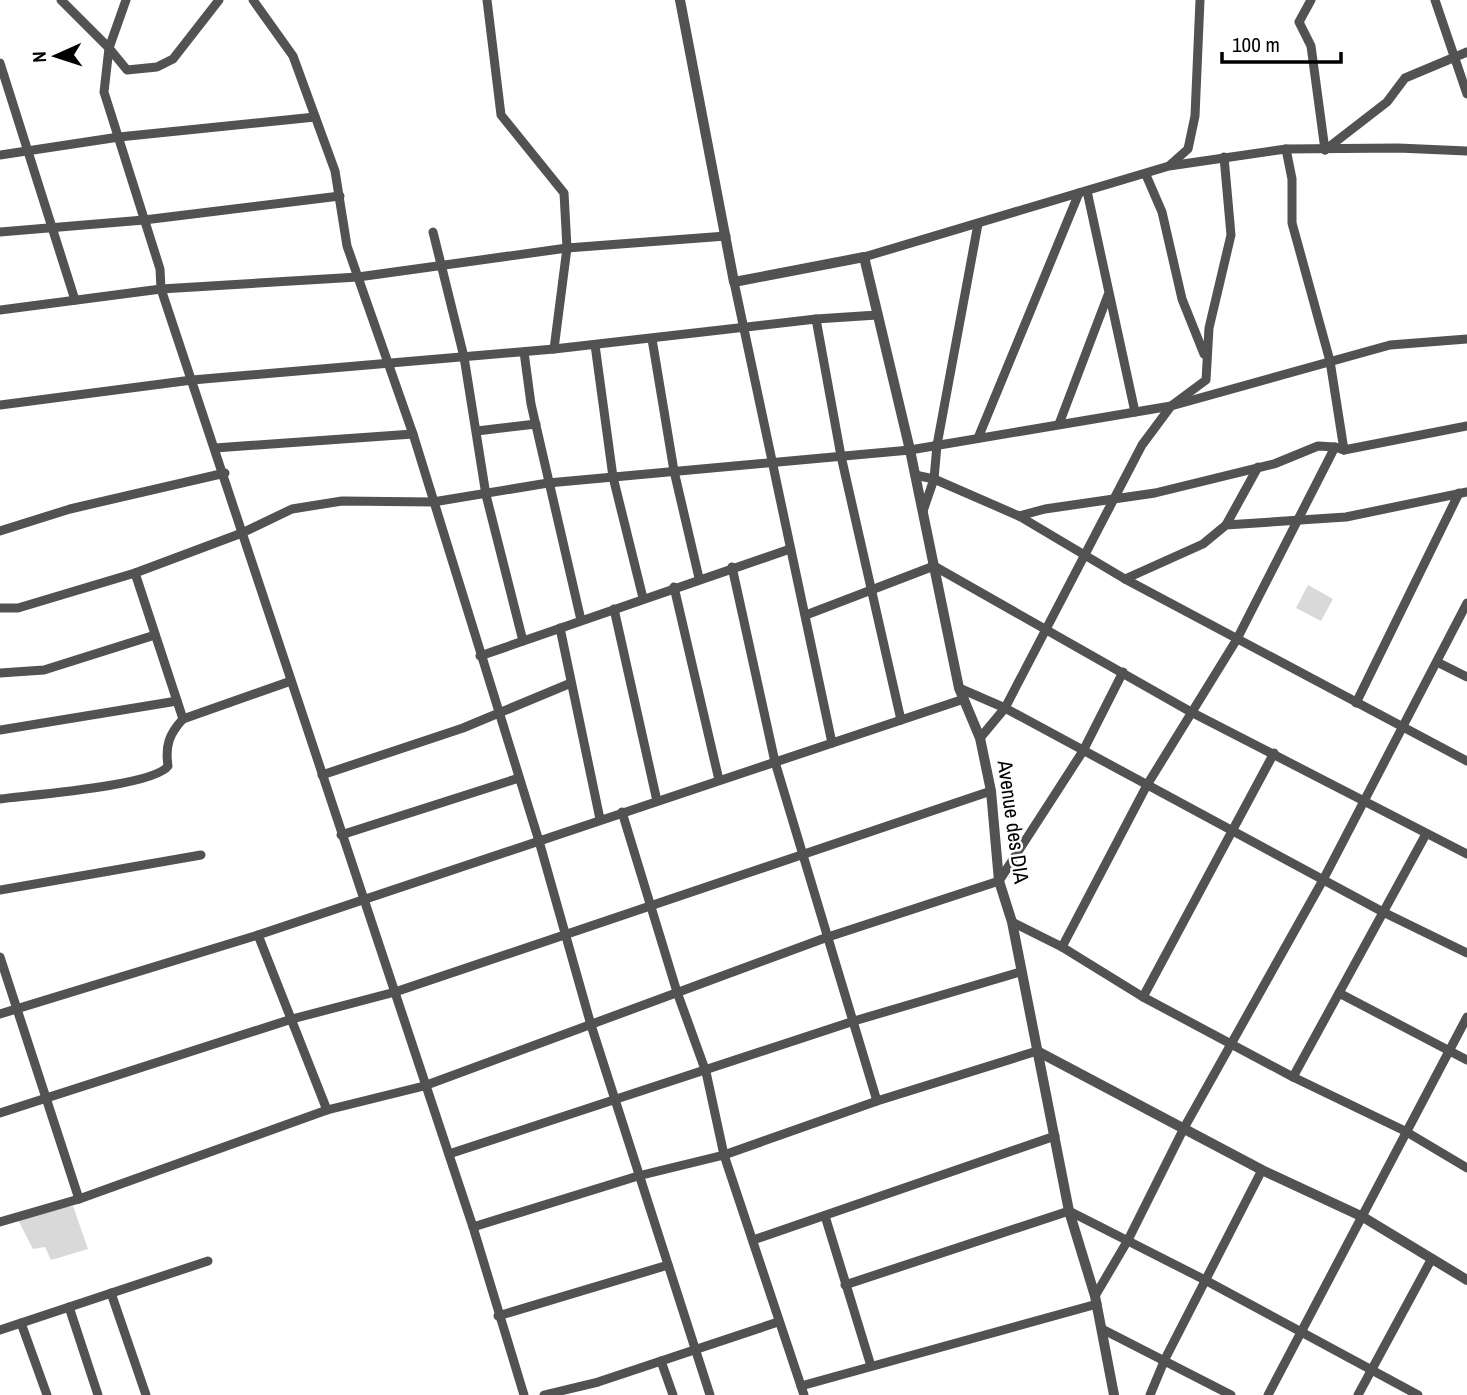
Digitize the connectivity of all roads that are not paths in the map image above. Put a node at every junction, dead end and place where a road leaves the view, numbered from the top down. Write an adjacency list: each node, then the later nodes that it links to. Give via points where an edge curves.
1 (61, 0): 10 (street)
2 (125, 0): 10 (street)
3 (219, 0): 10 (street, via 173,59 157,67 127,70)
4 (253, 0): 15 (street, via 293,56)
5 (486, 0): 33 (street, via 501,115 564,193)
6 (680, 0): 32 (street)
7 (1200, 0): 23 (street, via 1195,116 1188,149)
8 (1311, 0): 18 (street, via 1299,22 1311,46)
9 (1435, 0): 12 (street)
10 (109, 48): 16 (street, via 104,92)
11 (1467, 52): 12 (street)
12 (1455, 56): 14 (street); 18 (street, via 1405,78 1387,102)
13 (0, 63): 20 (street)
14 (1467, 94)
15 (315, 117): 16 (street); 26 (street)
16 (119, 137): 20 (street); 27 (street)
17 (1286, 149): 18 (street); 22 (street); 51 (street, via 1292,179 1292,223)
18 (1325, 150): 19 (street)
19 (1467, 151)
20 (29, 152): 21 (street); 29 (street)
21 (0, 155)
22 (1224, 157): 23 (street); 54 (street, via 1231,235 1209,328)
23 (1169, 166): 24 (street)
24 (1146, 175): 25 (street); 54 (street, via 1162,212 1182,299 1204,347)
25 (1083, 192): 28 (street); 39 (street); 63 (street)
26 (340, 196): 27 (street); 36 (street)
27 (144, 220): 29 (street); 38 (street, via 160,269)
28 (978, 223): 34 (street); 64 (street)
29 (52, 227): 30 (street); 40 (street)
30 (0, 232)
31 (433, 232): 35 (street)
32 (726, 236): 33 (street); 37 (street)
33 (567, 248): 35 (street); 48 (street)
34 (864, 257): 37 (street); 42 (street, Avenue des DIA)
35 (441, 265): 36 (street); 50 (street)
36 (358, 277): 38 (street); 52 (street)
37 (734, 282): 44 (street)
38 (161, 289): 40 (street); 53 (street)
39 (1109, 294): 57 (street); 59 (street)
40 (75, 300): 41 (street)
41 (0, 310)
42 (877, 314): 43 (street); 67 (street, Avenue des DIA)
43 (816, 319): 44 (street); 68 (street)
44 (742, 327): 45 (street); 69 (street)
45 (652, 339): 47 (street); 71 (street)
46 (1467, 339): 51 (street, via 1390,345)
47 (595, 345): 48 (street); 74 (street)
48 (554, 349): 49 (street)
49 (524, 352): 50 (street); 58 (street)
50 (464, 356): 52 (street); 61 (street)
51 (1330, 361): 56 (street); 66 (street)
52 (390, 362): 53 (street); 62 (street)
53 (192, 380): 55 (street); 65 (street)
54 (1206, 380): 56 (street)
55 (0, 405)
56 (1171, 406): 57 (street); 79 (street, via 1142,445)
57 (1135, 412): 59 (street)
58 (536, 424): 61 (street); 76 (street)
59 (1059, 424): 63 (street)
60 (1467, 426): 66 (street)
61 (477, 431): 78 (street)
62 (413, 434): 65 (street); 80 (street)
63 (978, 438): 64 (street)
64 (937, 445): 67 (street); 75 (street)
65 (215, 448): 72 (street)
66 (1340, 449): 70 (street, via 1318,446); 83 (street)
67 (910, 450): 68 (street); 73 (street, Avenue des DIA)
68 (841, 456): 69 (street); 95 (street)
69 (773, 463): 71 (street); 87 (street)
70 (1258, 467): 79 (street, via 1155,493); 84 (street)
71 (674, 471): 74 (street); 92 (street)
72 (225, 473): 85 (street, via 71,509); 86 (street)
73 (915, 475): 75 (street); 81 (street, Avenue des DIA)
74 (613, 477): 76 (street); 96 (street)
75 (934, 479): 81 (street); 82 (street)
76 (548, 483): 78 (street); 101 (street)
77 (1463, 493): 83 (street, via 1346,517); 116 (street)
78 (486, 495): 80 (street); 106 (street)
79 (1113, 498): 82 (street); 88 (street)
80 (433, 502): 86 (street, via 342,501 292,509); 107 (street)
81 (923, 513): 89 (street, Avenue des DIA)
82 (1019, 516): 88 (street)
83 (1299, 518): 84 (street); 105 (street)
84 (1226, 524): 93 (street, via 1203,544)
85 (0, 531)
86 (242, 533): 91 (street); 112 (street)
87 (790, 549): 90 (street); 100 (street)
88 (1087, 555): 93 (street); 103 (street)
89 (934, 566): 95 (street); 103 (street); 114 (street, Avenue des DIA)
90 (732, 567): 92 (street); 129 (street)
91 (135, 573): 97 (street, via 19,608); 104 (street)
92 (699, 579): 94 (street)
93 (1125, 579): 105 (street)
94 (674, 587): 96 (street); 132 (street)
95 (871, 590): 100 (street); 121 (street)
96 (643, 598): 99 (street)
97 (0, 608)
98 (1466, 608): 108 (street)
99 (614, 609): 101 (street); 136 (street)
100 (806, 615): 125 (street)
101 (581, 620): 102 (street)
102 (560, 628): 106 (street); 113 (street)
103 (1047, 630): 109 (street); 117 (street)
104 (155, 635): 110 (street, via 44,670); 115 (street)
105 (1237, 639): 116 (street); 118 (street)
106 (523, 641): 107 (street)
107 (480, 656): 119 (street)
108 (1437, 662): 111 (street); 122 (street)
109 (1124, 672): 118 (street); 126 (street)
110 (0, 673)
111 (1467, 677)
112 (291, 681): 120 (street); 130 (street)
113 (571, 683): 119 (street); 139 (street)
114 (961, 694): 117 (street); 121 (street); 124 (street, Avenue des DIA)
115 (177, 701): 120 (street); 123 (street)
116 (1356, 703): 122 (street)
117 (1005, 708): 124 (street); 126 (street)
118 (1191, 712): 127 (street); 133 (street)
119 (499, 714): 130 (street); 131 (street)
120 (183, 719): 135 (street, via 169,737 163,773 138,781)
121 (901, 720): 125 (street)
122 (1403, 728): 128 (street); 137 (street)
123 (0, 730)
124 (980, 738): 134 (street, Avenue des DIA)
125 (832, 743): 129 (street)
126 (1083, 751): 133 (street); 148 (street)
127 (1274, 753): 137 (street); 140 (street)
128 (1467, 761)
129 (775, 762): 132 (street); 144 (street)
130 (322, 775): 142 (street)
131 (519, 778): 142 (street); 143 (street)
132 (719, 780): 136 (street)
133 (1147, 785): 140 (street); 157 (street)
134 (991, 791): 144 (street); 148 (street, Avenue des DIA)
135 (0, 799)
136 (657, 801): 138 (street)
137 (1365, 801): 141 (street); 147 (street)
138 (622, 812): 139 (street); 151 (street)
139 (600, 819): 143 (street)
140 (1231, 830): 147 (street); 164 (street)
141 (1426, 834): 145 (street); 152 (street)
142 (341, 835): 150 (street)
143 (539, 841): 150 (street); 154 (street)
144 (802, 853): 151 (street); 156 (street)
145 (1467, 854)
146 (201, 855): 149 (street)
147 (1323, 880): 152 (street); 171 (street)
148 (999, 881): 153 (street, Avenue des DIA); 156 (street)
149 (0, 890)
150 (363, 899): 155 (street); 161 (street)
151 (650, 904): 154 (street); 162 (street)
152 (1384, 912): 158 (street); 163 (street)
153 (1012, 922): 157 (street); 160 (street, Avenue des DIA)
154 (566, 932): 161 (street); 170 (street)
155 (258, 935): 165 (street); 168 (street)
156 (825, 938): 162 (street); 169 (street)
157 (1062, 947): 164 (street)
158 (1467, 953)
159 (0, 957): 165 (street)
160 (1020, 972): 169 (street); 173 (street, Avenue des DIA)
161 (395, 992): 168 (street); 177 (street)
162 (677, 992): 170 (street); 175 (street)
163 (1339, 993): 172 (street); 176 (street)
164 (1143, 997): 171 (street)
165 (16, 1009): 166 (street); 178 (street)
166 (0, 1014)
167 (1467, 1017): 172 (street)
168 (292, 1019): 178 (street); 181 (street)
169 (854, 1021): 175 (street); 180 (street)
170 (591, 1025): 177 (street); 179 (street)
171 (1231, 1042): 176 (street); 183 (street)
172 (1449, 1049): 174 (street); 184 (street)
173 (1037, 1051): 180 (street); 183 (street); 185 (street, Avenue des DIA)
174 (1467, 1060)
175 (706, 1072): 179 (street); 187 (street)
176 (1293, 1077): 184 (street)
177 (424, 1086): 181 (street); 186 (street)
178 (47, 1096): 182 (street); 191 (street)
179 (614, 1097): 186 (street); 190 (street)
180 (877, 1101): 187 (street)
181 (327, 1110): 191 (street)
182 (0, 1113)
183 (1184, 1128): 189 (street); 198 (street)
184 (1405, 1131): 188 (street); 194 (street)
185 (1055, 1136): 192 (street, Avenue des DIA); 193 (street)
186 (449, 1154): 196 (street)
187 (724, 1155): 190 (street); 197 (street)
188 (1467, 1168)
189 (1262, 1170): 194 (street); 202 (street)
190 (638, 1175): 196 (street); 201 (street)
191 (79, 1199): 195 (street)
192 (1069, 1211): 198 (street); 204 (street); 206 (street, Avenue des DIA)
193 (825, 1216): 197 (street); 204 (street)
194 (1363, 1217): 199 (street); 213 (street)
195 (0, 1222)
196 (473, 1227): 208 (street)
197 (753, 1240): 209 (street)
198 (1128, 1240): 202 (street); 206 (street)
199 (1431, 1260): 203 (street); 218 (street)
200 (208, 1261): 205 (street)
201 (668, 1265): 208 (street); 214 (street)
202 (1205, 1280): 213 (street); 215 (street)
203 (1467, 1280)
204 (845, 1284): 217 (street)
205 (111, 1293): 207 (street); 223 (street)
206 (1096, 1300): 211 (street, Avenue des DIA); 217 (street)
207 (69, 1307): 210 (street); 222 (street)
208 (498, 1317): 224 (street)
209 (778, 1322): 214 (street); 220 (street)
210 (21, 1323): 212 (street); 221 (street)
211 (1102, 1329): 215 (street); 229 (street, Avenue des DIA)
212 (0, 1330)
213 (1302, 1332): 218 (street); 232 (street)
214 (694, 1350): 216 (street); 228 (street)
215 (1165, 1359): 230 (street); 231 (street)
216 (661, 1361): 219 (street); 227 (street)
217 (871, 1366): 220 (street)
218 (1372, 1370): 233 (street); 234 (street)
219 (598, 1382): 225 (street); 226 (street)
220 (803, 1390)
221 (47, 1395)
222 (98, 1395)
223 (145, 1395)
224 (524, 1395)
225 (544, 1395)
226 (602, 1395)
227 (673, 1395)
228 (710, 1395)
229 (1114, 1395)
230 (1150, 1395)
231 (1231, 1395)
232 (1268, 1395)
233 (1358, 1395)
234 (1418, 1395)

